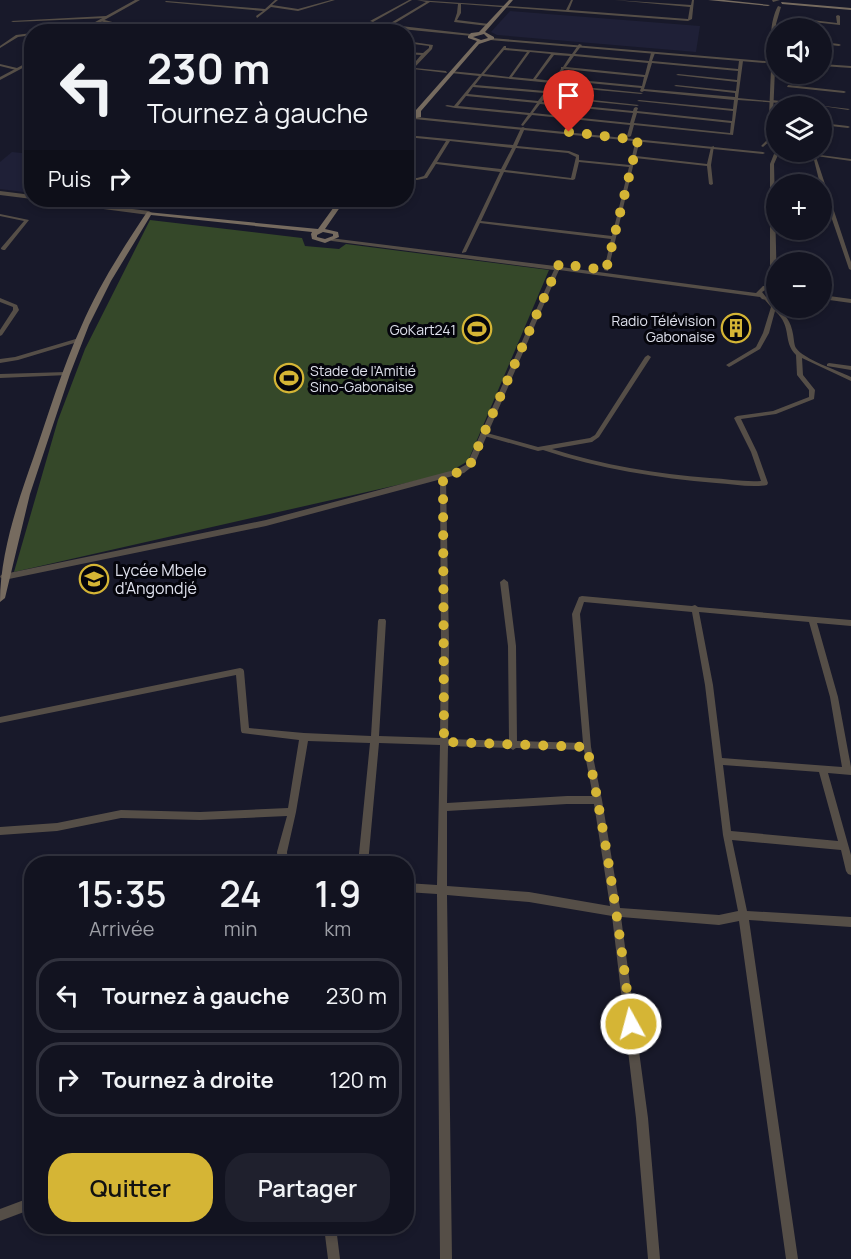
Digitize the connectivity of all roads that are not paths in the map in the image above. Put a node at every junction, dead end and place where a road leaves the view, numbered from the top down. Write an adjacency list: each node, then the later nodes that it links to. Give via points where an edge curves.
1 (138, 0): 29 (street)
2 (170, 0): 25 (street, via 166,2)
3 (275, 0): 21 (street)
4 (325, 0): 17 (street)
5 (334, 0): 17 (street)
6 (411, 0): 36 (street)
7 (418, 0): 16 (street)
8 (511, 0): 22 (main road)
9 (517, 0): 22 (main road)
10 (539, 0): 24 (street)
11 (572, 0): 27 (street)
12 (615, 0): 18 (street)
13 (693, 0): 23 (street)
14 (710, 0): 20 (main road)
15 (732, 0): 20 (main road)
16 (429, 1): 19 (street); 40 (street)
17 (320, 3): 21 (street, via 298,10)
18 (660, 3): 23 (street); 32 (street)
19 (460, 4): 22 (street); 41 (street, via 454,20)
20 (775, 5): 26 (main road)
21 (270, 6): 25 (street)
22 (507, 6): 24 (street); 41 (main road); 44 (main road)
23 (692, 6): 32 (street, via 690,20)
24 (533, 8): 27 (street)
25 (265, 10): 31 (street)
26 (851, 10)
27 (567, 11): 32 (street)
28 (810, 14): 33 (street)
29 (106, 16): 34 (street); 35 (street)
30 (838, 16): 37 (street, via 839,24)
31 (257, 17)
32 (657, 18)
33 (811, 18)
34 (100, 20): 38 (street); 39 (street)
35 (13, 21)
36 (372, 21)
37 (832, 23)
38 (93, 24)
39 (115, 24)
40 (393, 24)
41 (488, 25): 44 (main road)
42 (414, 29): 45 (street)
43 (24, 35): 48 (street)
44 (488, 36): 45 (main road); 47 (main road); 51 (street)
45 (472, 37): 47 (main road); 74 (main road)
46 (0, 40): 48 (street)
47 (482, 41): 74 (main road)
48 (8, 42): 53 (street)
49 (414, 43): 57 (street, via 431,45)
50 (832, 44): 52 (street)
51 (579, 45): 56 (street); 59 (street); 62 (street)
52 (839, 45)
53 (0, 47)
54 (529, 52): 58 (street); 76 (street, via 504,47); 80 (street)
55 (414, 53): 57 (street)
56 (653, 53): 61 (street); 63 (street)
57 (424, 54): 64 (street)
58 (553, 54): 59 (street); 81 (street)
59 (571, 55): 60 (street); 71 (street)
60 (607, 58): 63 (street); 75 (street)
61 (741, 60): 62 (street); 73 (street)
62 (766, 61)
63 (650, 62): 67 (street); 79 (street)
64 (414, 63)
65 (0, 65): 72 (street)
66 (24, 65): 72 (street)
67 (681, 65): 73 (street); 77 (street)
68 (832, 66): 69 (street)
69 (851, 67)
70 (414, 68): 74 (street)
71 (562, 68): 75 (street); 83 (street)
72 (16, 69): 78 (street)
73 (740, 70): 82 (street)
74 (449, 72): 76 (street); 104 (main road); 112 (main road)
75 (602, 72): 79 (street); 84 (street)
76 (482, 75): 80 (street); 85 (street)
77 (678, 75): 82 (street); 86 (street)
78 (2, 76)
79 (646, 76): 90 (street)
80 (510, 78): 81 (street)
81 (534, 80): 83 (street)
82 (739, 81): 91 (street)
83 (552, 82): 84 (street); 89 (street); 94 (street)
84 (597, 83): 90 (street)
85 (473, 86): 94 (street); 95 (street)
86 (676, 86): 91 (street); 93 (street)
87 (788, 86): 88 (street)
88 (810, 88): 92 (street); 96 (street)
89 (595, 89): 90 (street); 98 (street)
90 (642, 90): 93 (street); 101 (street)
91 (737, 92): 97 (street)
92 (844, 92)
93 (674, 93): 97 (street)
94 (544, 94): 98 (street); 100 (street)
95 (464, 95): 100 (street); 103 (street)
96 (810, 96)
97 (736, 99): 99 (street); 108 (street)
98 (590, 101): 101 (street); 105 (street)
99 (766, 101)
100 (538, 103): 105 (street); 110 (street)
101 (638, 103): 108 (street); 109 (street)
102 (447, 106): 103 (street)
103 (455, 106): 110 (street)
104 (414, 108)
105 (588, 108): 109 (street); 114 (street)
106 (832, 108): 107 (street)
107 (848, 109)
108 (735, 110): 115 (street)
109 (635, 112): 115 (street); 116 (street)
110 (532, 114): 114 (street); 118 (street)
111 (414, 115): 112 (main road)
112 (417, 116): 113 (main road); 118 (street)
113 (414, 118)
114 (583, 119): 116 (street)
115 (734, 122): 116 (street, via 732,134)
116 (632, 124): 120 (street)
117 (832, 125): 119 (street)
118 (523, 127): 120 (street); 122 (street); 125 (street)
119 (848, 127)
120 (629, 136): 128 (street)
121 (414, 137): 123 (street)
122 (638, 140): 126 (street); 130 (street)
123 (448, 141): 125 (street); 135 (street)
124 (766, 145): 128 (street)
125 (513, 146): 132 (street, via 569,152); 139 (street)
126 (713, 147): 128 (street); 137 (street)
127 (766, 149): 128 (street)
128 (763, 150): 129 (street); 136 (street)
129 (766, 151)
130 (634, 158): 137 (street); 138 (street)
131 (832, 158): 133 (street)
132 (578, 160): 138 (street); 139 (street, via 573,179)
133 (851, 160)
134 (815, 162): 158 (street)
135 (434, 163): 139 (street); 140 (street, via 423,179)
136 (772, 164): 156 (street)
137 (709, 165): 141 (street)
138 (632, 166): 153 (street)
139 (503, 172): 149 (street)
140 (414, 178)
141 (711, 184)
142 (0, 193): 143 (street)
143 (24, 196)
144 (105, 207): 147 (street)
145 (337, 207): 150 (main road)
146 (344, 207): 151 (main road, via 334,224)
147 (153, 213): 150 (main road); 152 (main road); 171 (main road, via 108,281)
148 (1, 216): 154 (street, via 27,220)
149 (479, 222): 153 (street); 155 (street)
150 (320, 231): 151 (main road); 152 (main road)
151 (335, 235): 152 (main road, via 322,241); 155 (street); 157 (street)
152 (314, 238)
153 (614, 238): 159 (street)
154 (3, 249)
155 (464, 252): 157 (street)
156 (773, 252)
157 (558, 266): 159 (street); 163 (street); 181 (street)
158 (851, 269)
159 (606, 270): 161 (street, via 743,288)
160 (766, 284): 161 (street)
161 (763, 287): 162 (street); 163 (street)
162 (766, 287)
163 (760, 296): 165 (street)
164 (832, 298): 167 (street)
165 (766, 299)
166 (0, 300): 170 (street, via 15,306)
167 (851, 301)
168 (769, 318): 176 (street, via 758,348)
169 (784, 318): 172 (street)
170 (0, 334)
171 (79, 340): 174 (street); 178 (main road)
172 (799, 355): 175 (street); 182 (street, via 800,375 812,390 812,398 774,413 737,418 765,483 635,472 577,460)
173 (648, 357): 182 (street, via 597,436)
174 (0, 361)
175 (822, 364): 177 (street); 180 (street)
176 (729, 365)
177 (851, 368)
178 (66, 374): 179 (street); 184 (main road, via 25,494)
179 (0, 376)
180 (851, 379)
181 (483, 434): 182 (street); 183 (street, via 470,465)
182 (543, 448)
183 (443, 478): 184 (street, via 266,523); 194 (street)
184 (4, 577): 186 (main road)
185 (504, 582): 195 (street, via 512,646)
186 (0, 598)
187 (695, 608): 188 (street); 196 (street, via 582,599 576,614); 197 (street)
188 (812, 619): 190 (street); 199 (street)
189 (382, 621): 193 (street)
190 (851, 622)
191 (0, 720): 192 (street, via 240,671 244,731)
192 (304, 737): 193 (street); 202 (street)
193 (375, 738): 194 (street); 207 (street)
194 (444, 742): 195 (street); 201 (street)
195 (513, 746): 196 (street)
196 (587, 747): 200 (street)
197 (718, 761): 198 (street); 204 (street)
198 (824, 770): 199 (street); 205 (street)
199 (849, 771)
200 (598, 800): 201 (street); 211 (street)
201 (444, 807): 210 (street)
202 (292, 812): 203 (street, via 122,814 57,827); 206 (street)
203 (0, 831)
204 (727, 835): 205 (street); 212 (street)
205 (844, 846): 208 (street)
206 (283, 856)
207 (364, 856)
208 (851, 871)
209 (414, 888): 210 (street)
210 (442, 890): 211 (street, via 529,897); 218 (street)
211 (616, 912): 212 (street, via 718,920); 219 (street, via 642,1118)
212 (743, 915): 213 (street); 220 (street)
213 (851, 922)
214 (24, 1206): 215 (street)
215 (0, 1215)
216 (331, 1234): 217 (street)
217 (334, 1259)
218 (446, 1259)
219 (654, 1259)
220 (792, 1259)

